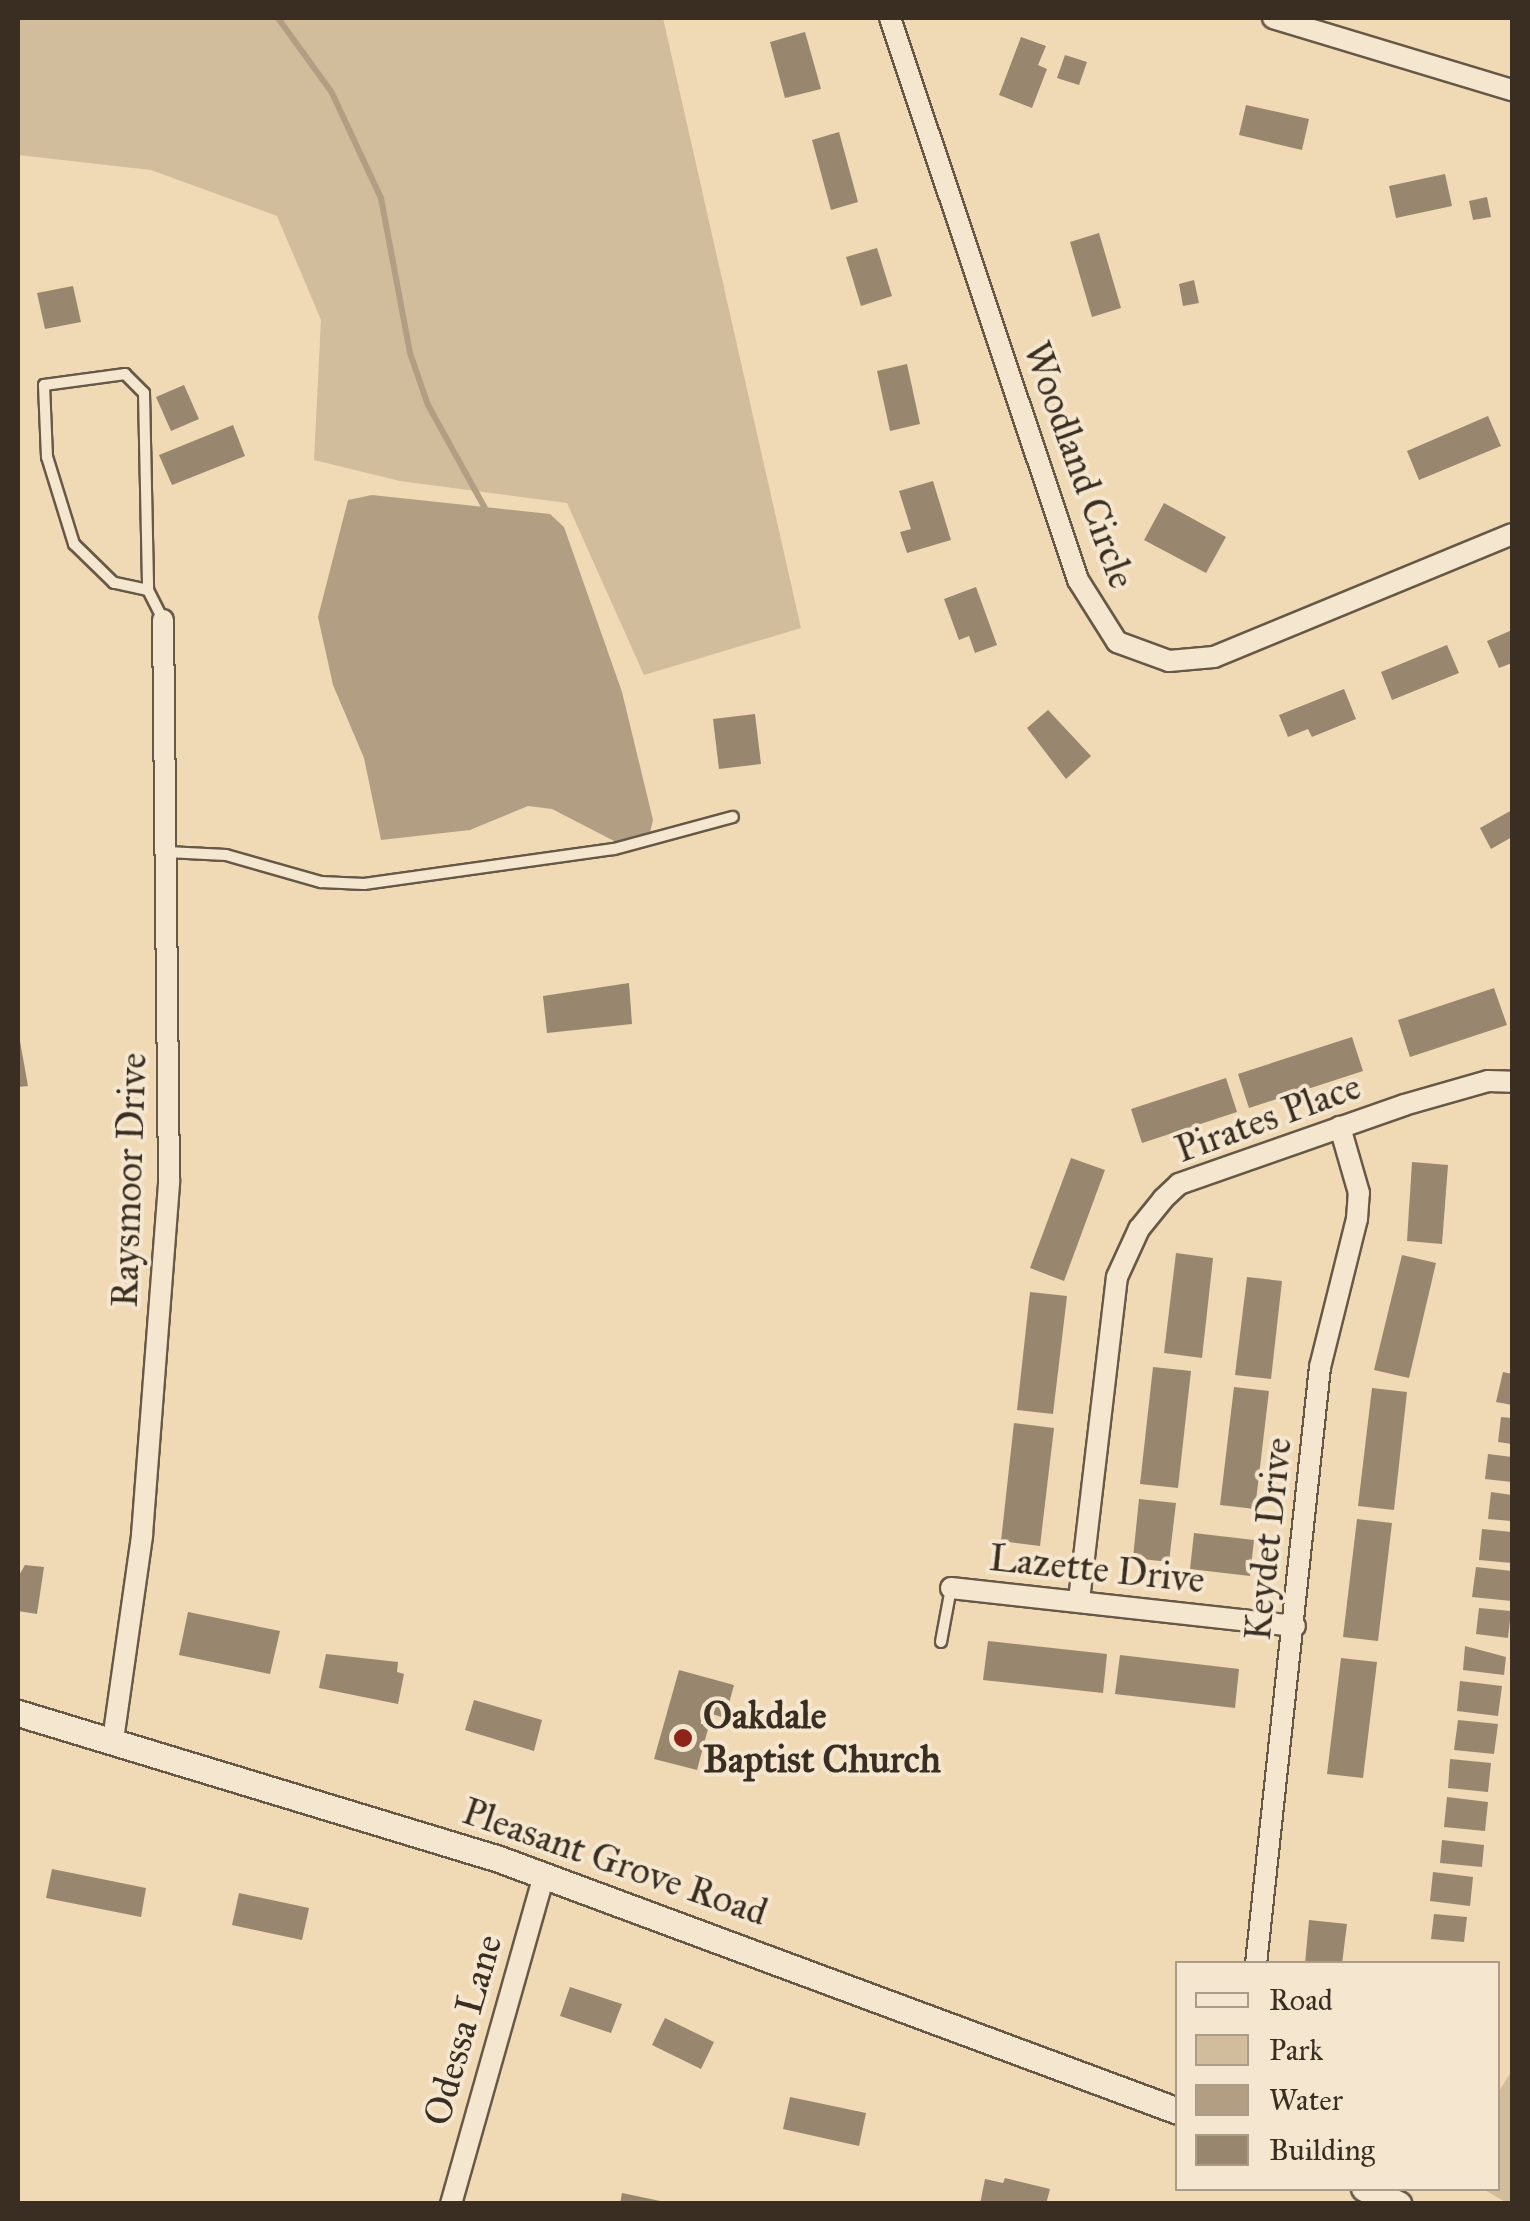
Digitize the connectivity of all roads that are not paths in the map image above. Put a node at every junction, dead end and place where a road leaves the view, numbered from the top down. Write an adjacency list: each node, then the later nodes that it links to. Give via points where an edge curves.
1 (890, 18): 4 (street, Woodland Circle, via 1078,580 1117,642 1156,659 1214,657)
2 (1273, 18): 3 (street)
3 (1512, 90)
4 (1512, 534)
5 (148, 590): 5 (lane, via 144,393 125,374 44,385 47,457 74,544 114,583); 6 (lane)
6 (163, 620): 8 (street, Raysmoor Drive)
7 (732, 816): 8 (lane, via 614,849 364,884 321,882 226,855)
8 (167, 852): 16 (street, Raysmoor Drive, via 169,1181 142,1535)
9 (1512, 1082): 10 (street, Pirates Place, via 1488,1081)
10 (1340, 1127): 12 (street, Pirates Place, via 1179,1184 1138,1229 1117,1277); 13 (street, Keydet Drive, via 1359,1193 1357,1218 1320,1367)
11 (950, 1588): 12 (street, Lazette Drive); 14 (lane)
12 (1079, 1600): 13 (street, Lazette Drive)
13 (1295, 1626): 18 (street, Keydet Drive)
14 (941, 1642)
15 (18, 1713): 16 (street, Pleasant Grove Road)
16 (114, 1740): 17 (street, Pleasant Grove Road)
17 (544, 1875): 19 (street, Pleasant Grove Road); 21 (street, Odessa Lane)
18 (1256, 1961)
19 (1175, 2110)
20 (1371, 2191): 22 (street)
21 (451, 2204)
22 (1400, 2204)

